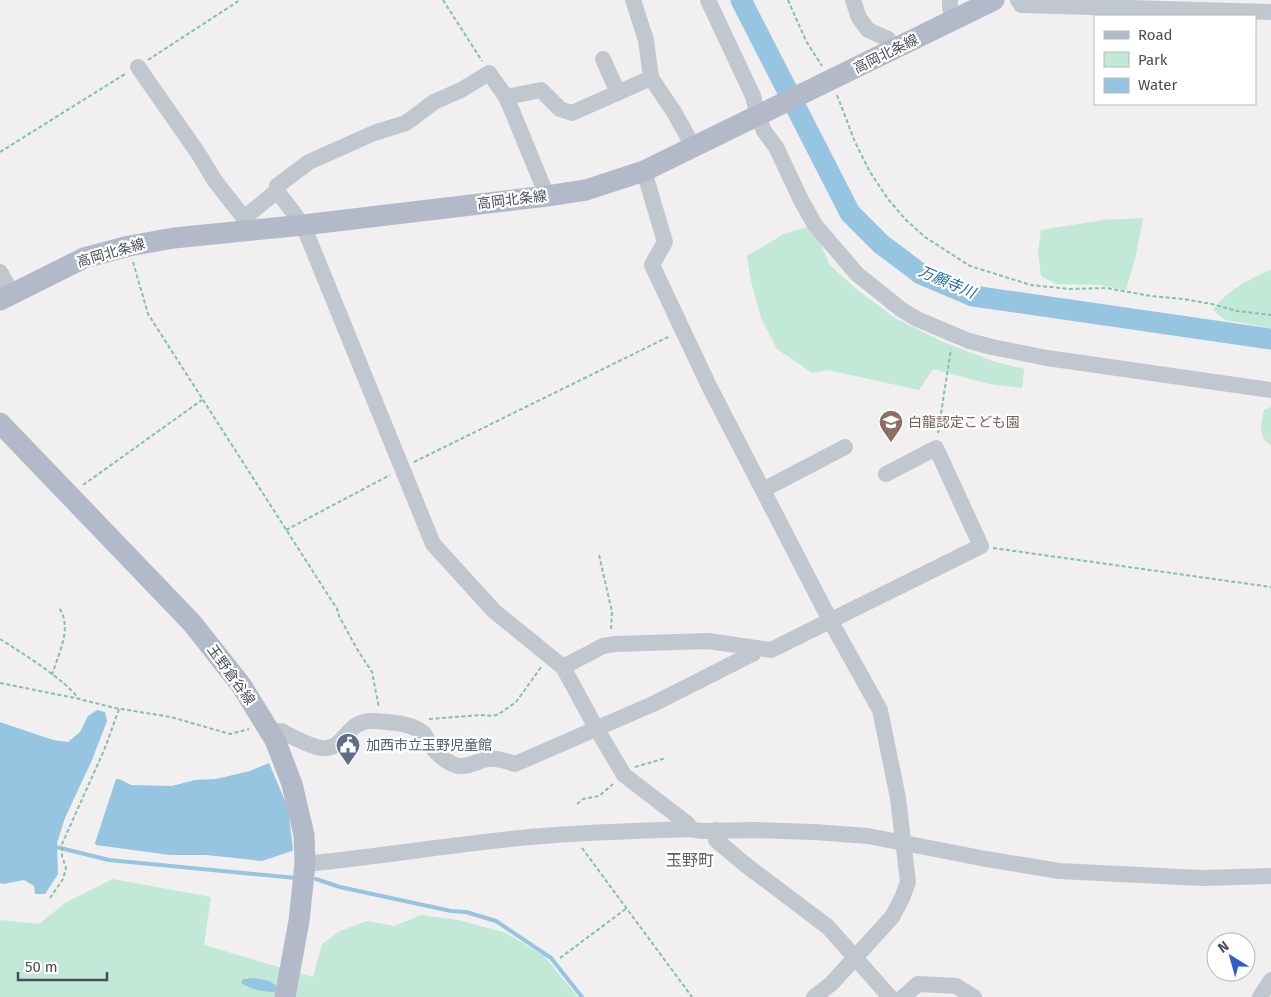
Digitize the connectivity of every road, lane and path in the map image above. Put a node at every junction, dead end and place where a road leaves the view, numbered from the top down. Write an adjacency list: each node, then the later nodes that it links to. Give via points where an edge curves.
1 (240, 0): 13 (path)
2 (443, 0): 14 (path)
3 (633, 0): 15 (street, via 646,40)
4 (708, 0): 19 (street)
5 (788, 0): 16 (path, via 806,41)
6 (852, 0): 11 (street, via 868,30 888,39)
7 (994, 0): 9 (main road, 高岡北条線)
8 (1018, 0): 10 (street, via 1021,5)
9 (952, 10): 11 (main road, 高岡北条線)
10 (1271, 12)
11 (895, 49): 16 (main road, 高岡北条線)
12 (603, 60): 17 (street)
13 (138, 67): 21 (path); 25 (street)
14 (489, 73): 18 (street); 23 (street, via 434,102 406,123 374,133 309,162 278,186)
15 (651, 78): 17 (street); 20 (street, via 674,112)
16 (831, 81): 19 (main road, 高岡北条線); 30 (path, via 855,142 888,199 925,237 970,266 1031,285 1106,288)
17 (618, 93): 18 (street, via 572,113 560,109 541,90)
18 (506, 97): 24 (street)
19 (762, 115): 20 (main road, 高岡北条線); 32 (street, via 764,131 815,225 830,244 857,274 902,310)
20 (692, 149): 22 (main road, 高岡北条線)
21 (0, 152)
22 (644, 171): 24 (main road, 高岡北条線, via 586,190); 31 (street, via 664,242 652,265)
23 (277, 191): 25 (street); 26 (street)
24 (547, 196): 26 (main road, 高岡北条線)
25 (244, 225): 26 (main road, 高岡北条線); 27 (main road, 高岡北条線)
26 (303, 225): 38 (street)
27 (129, 246): 29 (main road, 高岡北条線, via 84,258); 34 (path, via 148,314)
28 (0, 272): 29 (street)
29 (6, 296)
30 (1271, 315)
31 (682, 330): 38 (path); 40 (street)
32 (953, 334): 33 (street, via 992,347 1047,358); 37 (path)
33 (1271, 390)
34 (202, 400): 41 (path); 42 (path)
35 (0, 422): 41 (main road, 玉野倉谷線)
36 (845, 447): 40 (street)
37 (936, 448): 39 (street); 43 (street)
38 (402, 468): 42 (path); 51 (street, via 433,544 494,611)
39 (886, 474)
40 (763, 490): 47 (street)
41 (68, 495): 59 (main road, 玉野倉谷線, via 192,623 240,685)
42 (286, 530): 58 (path, via 337,608 352,641 372,672)
43 (981, 546): 45 (path); 47 (street)
44 (599, 555): 49 (path, via 612,612)
45 (1271, 587)
46 (59, 608): 53 (path, via 63,614 64,629)
47 (830, 620): 50 (street, via 771,650); 64 (street, via 880,710 898,798)
48 (0, 639): 53 (path)
49 (611, 645): 50 (street, via 708,641); 52 (street)
50 (754, 649): 60 (street, via 753,654 713,675)
51 (549, 656): 52 (street); 57 (path, via 516,702 499,714)
52 (563, 667): 60 (street)
53 (52, 675): 55 (path)
54 (0, 683): 55 (path)
55 (78, 698): 56 (path)
56 (119, 708): 59 (path, via 171,717 230,734); 67 (path, via 105,748 62,844 66,868 63,879)
57 (426, 719)
58 (381, 722): 59 (street, via 364,720 326,749); 60 (street, via 418,730 432,748 456,766 488,759 514,764)
59 (268, 729): 65 (main road, 玉野倉谷線, via 292,784 304,835)
60 (596, 729): 61 (street, via 624,775 688,824)
61 (690, 829): 62 (street); 63 (street)
62 (715, 830): 64 (street, via 814,832); 70 (street, via 716,840 828,927)
63 (573, 833): 65 (street); 68 (path)
64 (902, 842): 66 (street, via 1059,871 1202,878); 70 (street, via 908,882 902,898 892,917)
65 (305, 864): 73 (main road, 玉野倉谷線, via 299,921)
66 (1271, 876)
67 (50, 898)
68 (627, 908): 69 (path); 74 (path)
69 (560, 958)
70 (855, 958): 75 (street, via 832,984); 76 (street)
71 (1271, 980): 79 (street)
72 (951, 992): 77 (street, via 918,984); 78 (street)
73 (285, 997)
74 (692, 997)
75 (814, 997)
76 (890, 997)
77 (903, 997)
78 (974, 997)
79 (1260, 997)

